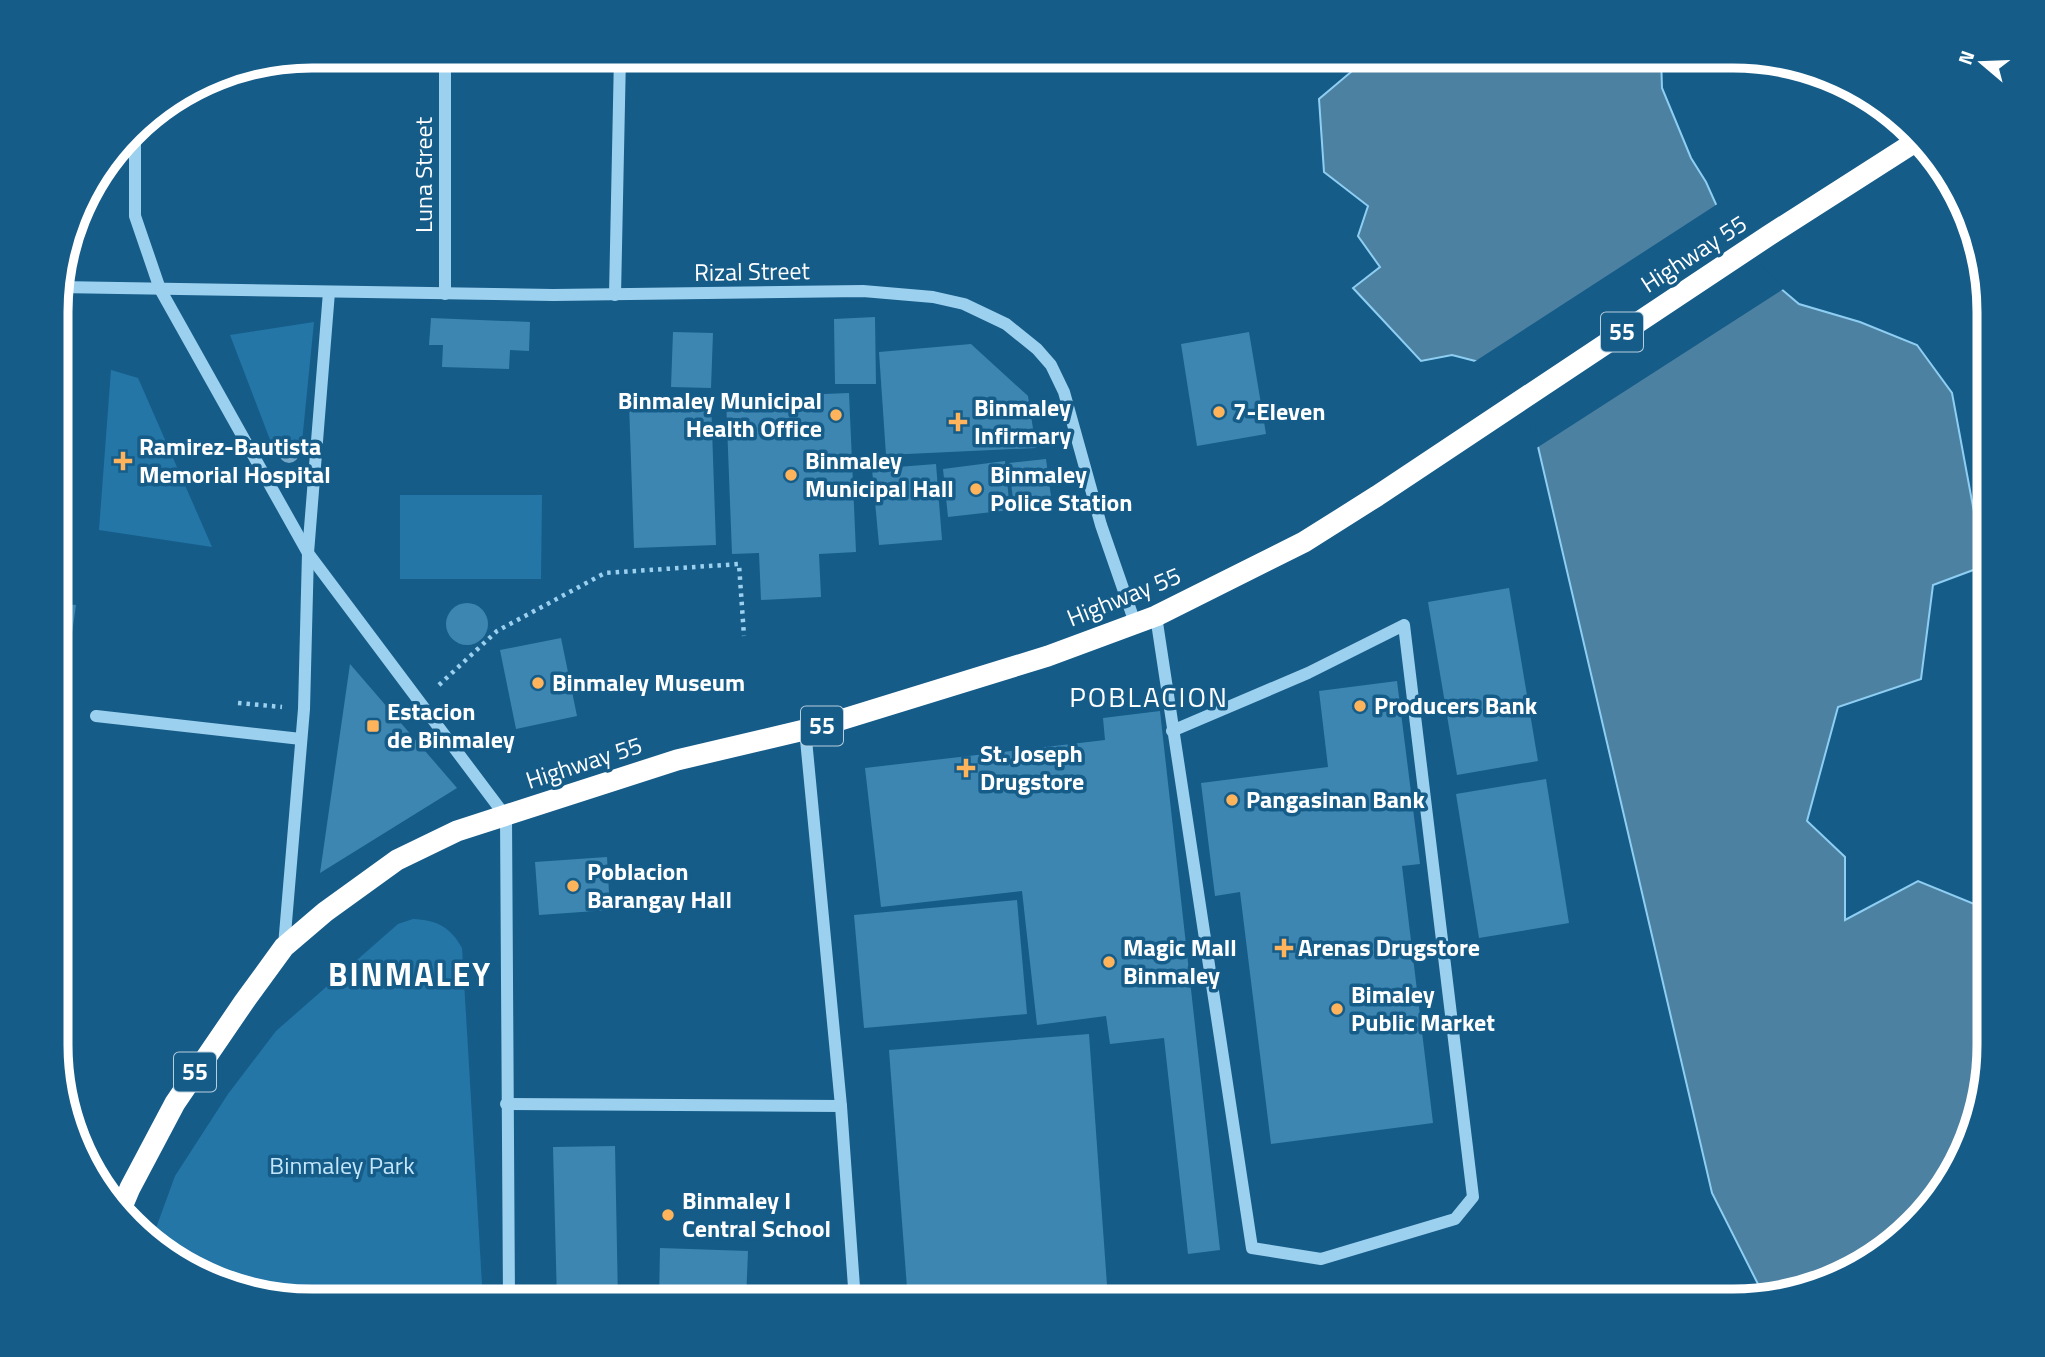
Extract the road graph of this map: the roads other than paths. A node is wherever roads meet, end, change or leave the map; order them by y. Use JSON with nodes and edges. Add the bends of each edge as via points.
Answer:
{"nodes":[{"id":1,"x":446,"y":68,"type":"edge"},
{"id":2,"x":620,"y":68,"type":"edge"},
{"id":3,"x":1910,"y":145,"type":"edge"},
{"id":4,"x":135,"y":146,"type":"edge"},
{"id":5,"x":70,"y":287,"type":"edge"},
{"id":6,"x":160,"y":289,"type":"junction"},
{"id":7,"x":329,"y":292,"type":"junction"},
{"id":8,"x":445,"y":294,"type":"junction"},
{"id":9,"x":615,"y":295,"type":"junction"},
{"id":10,"x":307,"y":553,"type":"junction"},
{"id":11,"x":1156,"y":616,"type":"junction"},
{"id":12,"x":1135,"y":623,"type":"junction"},
{"id":13,"x":96,"y":716,"type":"dead end"},
{"id":14,"x":805,"y":729,"type":"junction"},
{"id":15,"x":1172,"y":731,"type":"junction"},
{"id":16,"x":300,"y":739,"type":"junction"},
{"id":17,"x":506,"y":817,"type":"junction"},
{"id":18,"x":284,"y":947,"type":"junction"},
{"id":19,"x":506,"y":1104,"type":"junction"},
{"id":20,"x":841,"y":1106,"type":"junction"},
{"id":21,"x":125,"y":1200,"type":"edge"},
{"id":22,"x":509,"y":1289,"type":"edge"},
{"id":23,"x":854,"y":1289,"type":"edge"}],
"edges":[{"from":1,"to":8,"type":"street","name":"Luna Street"},
{"from":2,"to":9,"type":"street"},
{"from":3,"to":11,"type":"highway","name":"Highway 55","number":"55","via":[[1304,542]]},
{"from":4,"to":6,"type":"street","via":[[135,216]]},
{"from":5,"to":6,"type":"street","name":"Rizal Street"},
{"from":6,"to":7,"type":"street","name":"Rizal Street"},
{"from":6,"to":10,"type":"street"},
{"from":7,"to":8,"type":"street","name":"Rizal Street"},
{"from":7,"to":10,"type":"street"},
{"from":8,"to":9,"type":"street","name":"Rizal Street"},
{"from":9,"to":12,"type":"street","name":"Rizal Street","via":[[863,291],[964,304],[1006,324],[1051,365],[1064,392],[1101,525]]},
{"from":10,"to":16,"type":"street"},
{"from":10,"to":17,"type":"street"},
{"from":11,"to":12,"type":"highway","name":"Highway 55","number":"55"},
{"from":11,"to":15,"type":"street"},
{"from":12,"to":14,"type":"highway","name":"Highway 55","number":"55","via":[[1048,656]]},
{"from":13,"to":16,"type":"street"},
{"from":14,"to":17,"type":"highway","name":"Highway 55","number":"55","via":[[677,760]]},
{"from":14,"to":20,"type":"street"},
{"from":15,"to":15,"type":"street","via":[[1308,673],[1404,625],[1473,1197],[1455,1219],[1321,1259],[1252,1248]]},
{"from":16,"to":18,"type":"street"},
{"from":17,"to":18,"type":"highway","name":"Highway 55","number":"55","via":[[457,831],[397,860]]},
{"from":17,"to":19,"type":"street"},
{"from":18,"to":21,"type":"highway","number":"55","via":[[175,1103]]},
{"from":19,"to":20,"type":"street"},
{"from":19,"to":22,"type":"street"},
{"from":20,"to":23,"type":"street"}]}
